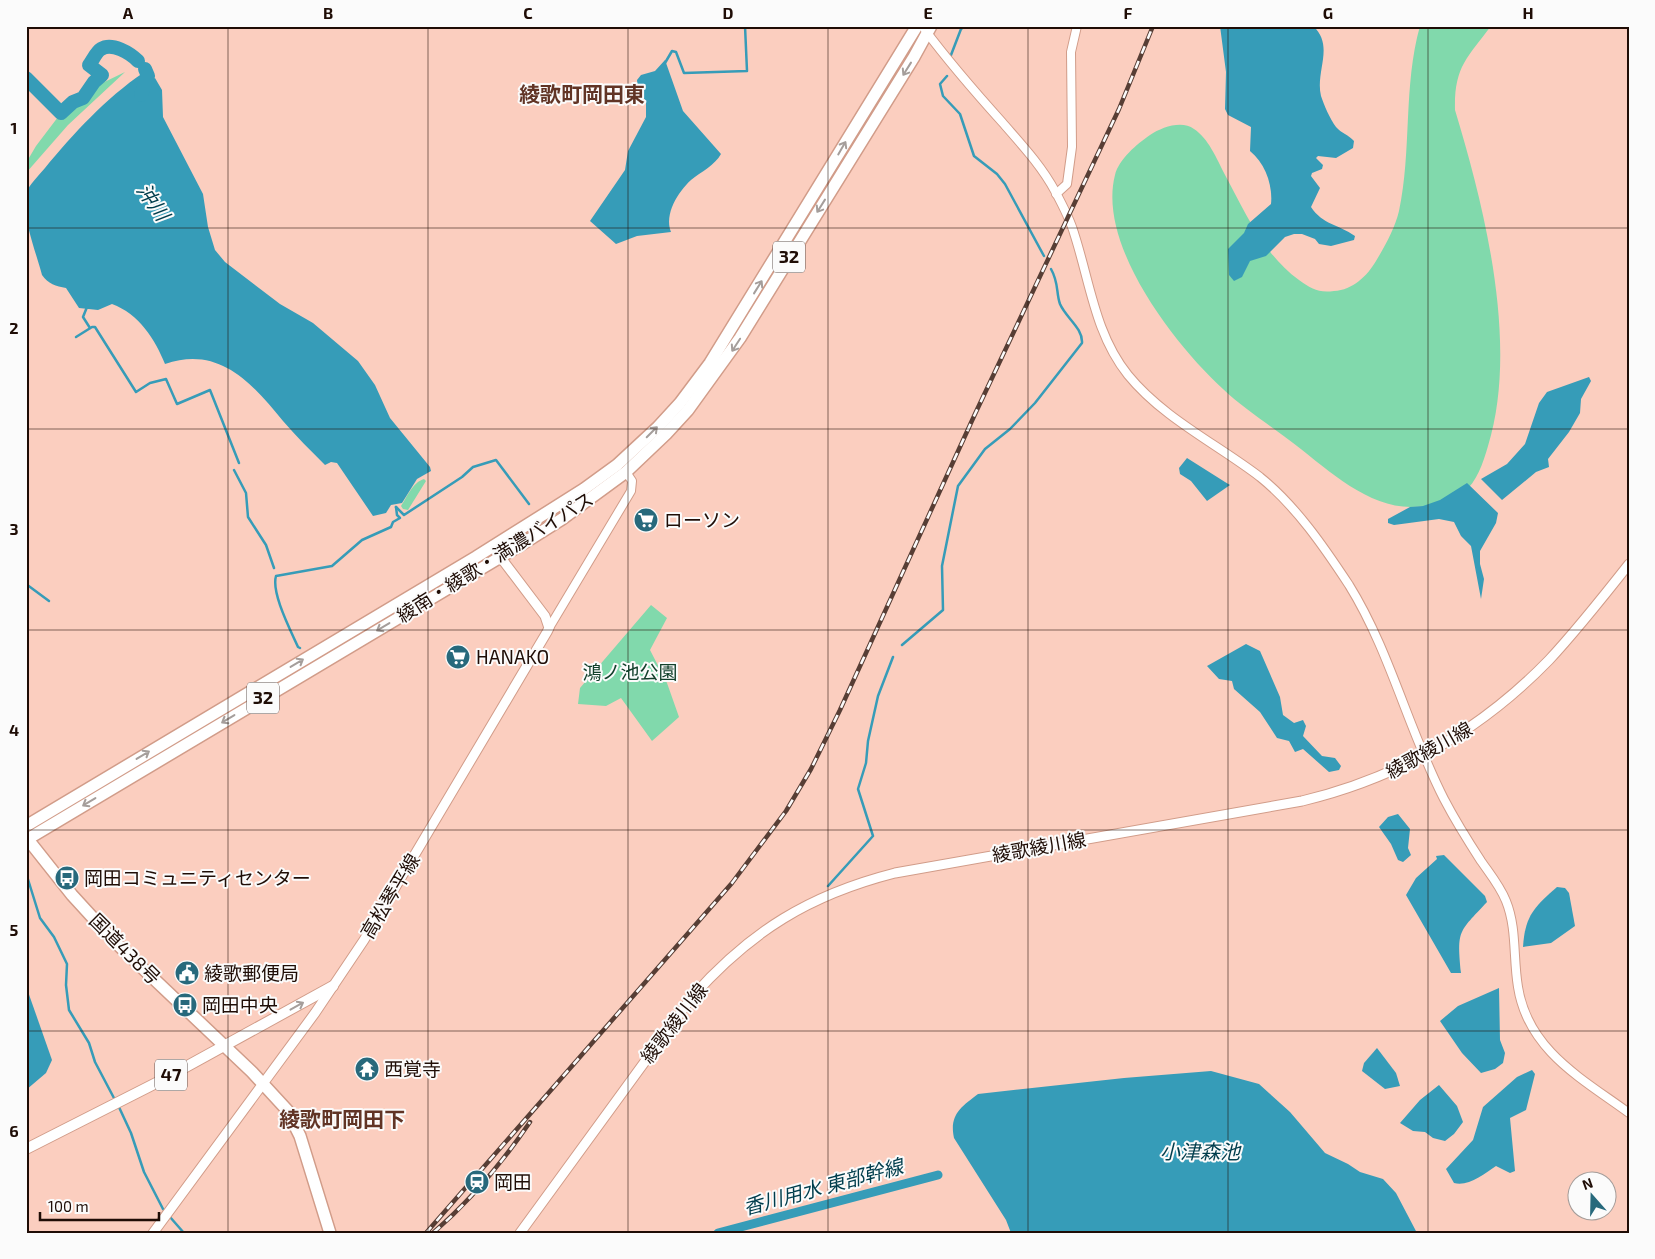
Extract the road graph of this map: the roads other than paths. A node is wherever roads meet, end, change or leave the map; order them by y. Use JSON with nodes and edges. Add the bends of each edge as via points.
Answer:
{"nodes":[{"id":1,"x":917,"y":26,"type":"edge"},
{"id":2,"x":1077,"y":26,"type":"edge"},
{"id":3,"x":927,"y":29,"type":"edge"},
{"id":4,"x":1056,"y":194,"type":"junction"},
{"id":5,"x":626,"y":472,"type":"junction"},
{"id":6,"x":492,"y":546,"type":"junction"},
{"id":7,"x":500,"y":557,"type":"junction"},
{"id":8,"x":1629,"y":564,"type":"edge"},
{"id":9,"x":549,"y":628,"type":"junction"},
{"id":10,"x":1424,"y":757,"type":"junction"},
{"id":11,"x":26,"y":826,"type":"edge"},
{"id":12,"x":27,"y":839,"type":"edge"},
{"id":13,"x":334,"y":986,"type":"junction"},
{"id":14,"x":224,"y":1046,"type":"junction"},
{"id":15,"x":264,"y":1083,"type":"junction"},
{"id":16,"x":1629,"y":1113,"type":"edge"},
{"id":17,"x":26,"y":1149,"type":"edge"},
{"id":18,"x":153,"y":1233,"type":"edge"},
{"id":19,"x":330,"y":1233,"type":"edge"},
{"id":20,"x":520,"y":1233,"type":"edge"}],
"edges":[{"from":6,"to":1,"type":"highway","name":"綾南・綾歌・満濃バイパス","number":"32","one_way":true,"via":[[617,466],[680,403],[731,332]]},
{"from":2,"to":4,"type":"street","via":[[1070,52],[1072,147],[1067,184]]},
{"from":3,"to":4,"type":"street","via":[[944,56],[1030,154]]},
{"from":3,"to":5,"type":"highway","name":"綾南・綾歌・満濃バイパス","number":"32","one_way":true,"via":[[731,352],[688,410]]},
{"from":4,"to":10,"type":"street","via":[[1074,230],[1102,334],[1119,363],[1146,395],[1263,480],[1296,511],[1361,606],[1380,645]]},
{"from":5,"to":7,"type":"highway","name":"綾南・綾歌・満濃バイパス","number":"32","via":[[562,519]]},
{"from":5,"to":9,"type":"street","via":[[632,481],[631,491]]},
{"from":6,"to":7,"type":"main road"},
{"from":11,"to":6,"type":"highway","name":"綾南・綾歌・満濃バイパス","number":"32","one_way":true},
{"from":7,"to":9,"type":"main road","via":[[545,616]]},
{"from":7,"to":12,"type":"highway","name":"綾南・綾歌・満濃バイパス","number":"32","one_way":true},
{"from":8,"to":10,"type":"main road","name":"綾歌綾川線","via":[[1549,660],[1517,692],[1470,729]]},
{"from":9,"to":13,"type":"main road","name":"高松琴平線"},
{"from":10,"to":16,"type":"street","via":[[1460,828],[1496,881],[1507,904],[1520,998],[1535,1033],[1563,1065]]},
{"from":10,"to":20,"type":"main road","name":"綾歌綾川線","via":[[1353,787],[1320,797],[928,866],[867,880],[797,909],[739,949],[692,997]]},
{"from":12,"to":14,"type":"highway","name":"国道438号","via":[[115,942]]},
{"from":14,"to":13,"type":"main road","number":"47","one_way":true},
{"from":13,"to":15,"type":"main road","name":"高松琴平線"},
{"from":14,"to":15,"type":"highway","name":"国道438号"},
{"from":14,"to":17,"type":"main road","number":"47"},
{"from":15,"to":18,"type":"main road","name":"高松琴平線"},
{"from":15,"to":19,"type":"highway","name":"国道438号","via":[[295,1124]]}]}
